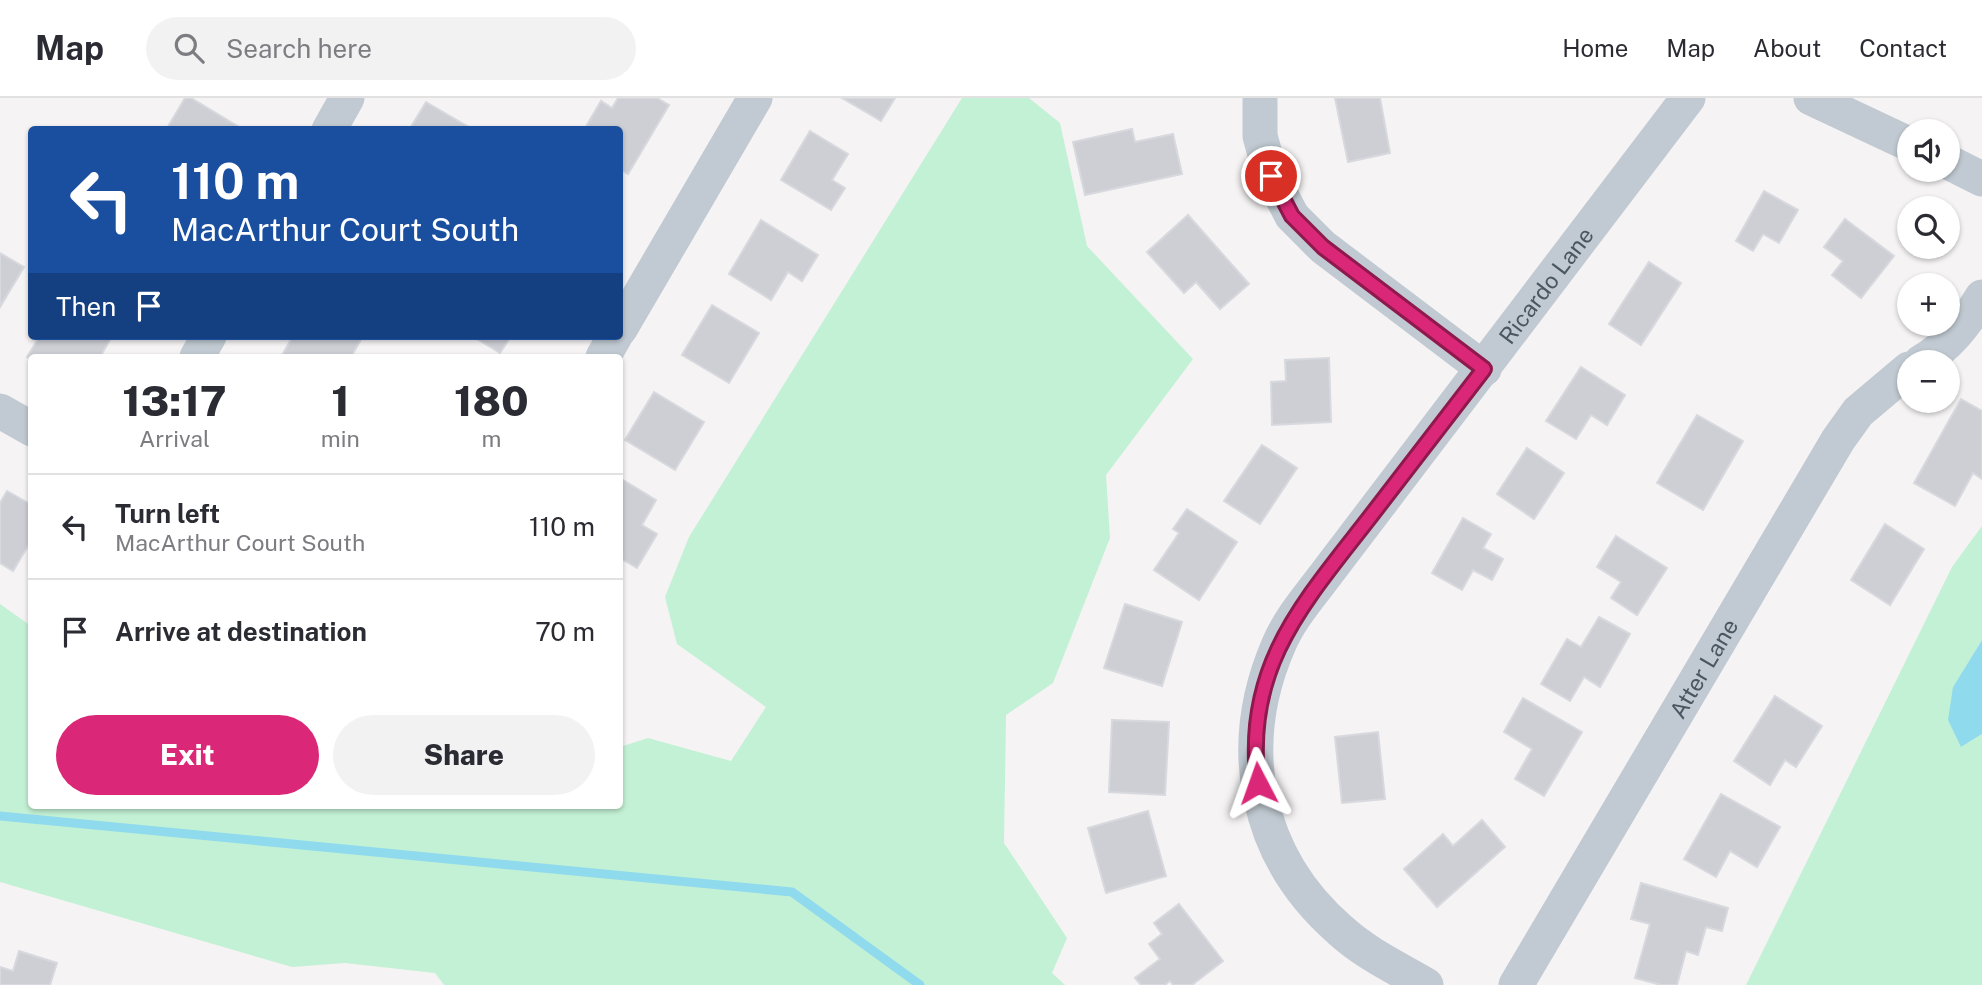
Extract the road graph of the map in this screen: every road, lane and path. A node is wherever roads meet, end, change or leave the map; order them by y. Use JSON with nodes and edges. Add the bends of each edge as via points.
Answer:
{"nodes":[{"id":1,"x":347,"y":98,"type":"edge"},
{"id":2,"x":755,"y":98,"type":"edge"},
{"id":3,"x":1260,"y":98,"type":"edge"},
{"id":4,"x":1688,"y":98,"type":"edge"},
{"id":5,"x":1811,"y":98,"type":"edge"},
{"id":6,"x":331,"y":126,"type":"edge"},
{"id":7,"x":1897,"y":138,"type":"edge"},
{"id":8,"x":1960,"y":168,"type":"edge"},
{"id":9,"x":1982,"y":179,"type":"edge"},
{"id":10,"x":1982,"y":297,"type":"edge"},
{"id":11,"x":623,"y":324,"type":"edge"},
{"id":12,"x":1939,"y":350,"type":"edge"},
{"id":13,"x":1484,"y":369,"type":"junction"},
{"id":14,"x":1897,"y":379,"type":"edge"},
{"id":15,"x":0,"y":411,"type":"edge"},
{"id":16,"x":28,"y":427,"type":"edge"},
{"id":17,"x":1426,"y":985,"type":"edge"},
{"id":18,"x":1516,"y":985,"type":"edge"}],
"edges":[{"from":1,"to":6,"type":"street"},
{"from":2,"to":11,"type":"street"},
{"from":3,"to":13,"type":"street","via":[[1260,136],[1271,176],[1292,216],[1323,247]]},
{"from":4,"to":13,"type":"street","name":"Ricardo Lane"},
{"from":5,"to":7,"type":"street"},
{"from":8,"to":9,"type":"street"},
{"from":10,"to":12,"type":"street","via":[[1961,329]]},
{"from":13,"to":17,"type":"street","name":"Ricardo Lane","via":[[1292,620],[1279,643],[1258,710],[1258,783],[1266,820],[1285,866],[1341,932]]},
{"from":14,"to":18,"type":"street","name":"Atter Lane","via":[[1858,412],[1838,440]]},
{"from":15,"to":16,"type":"street"}]}
